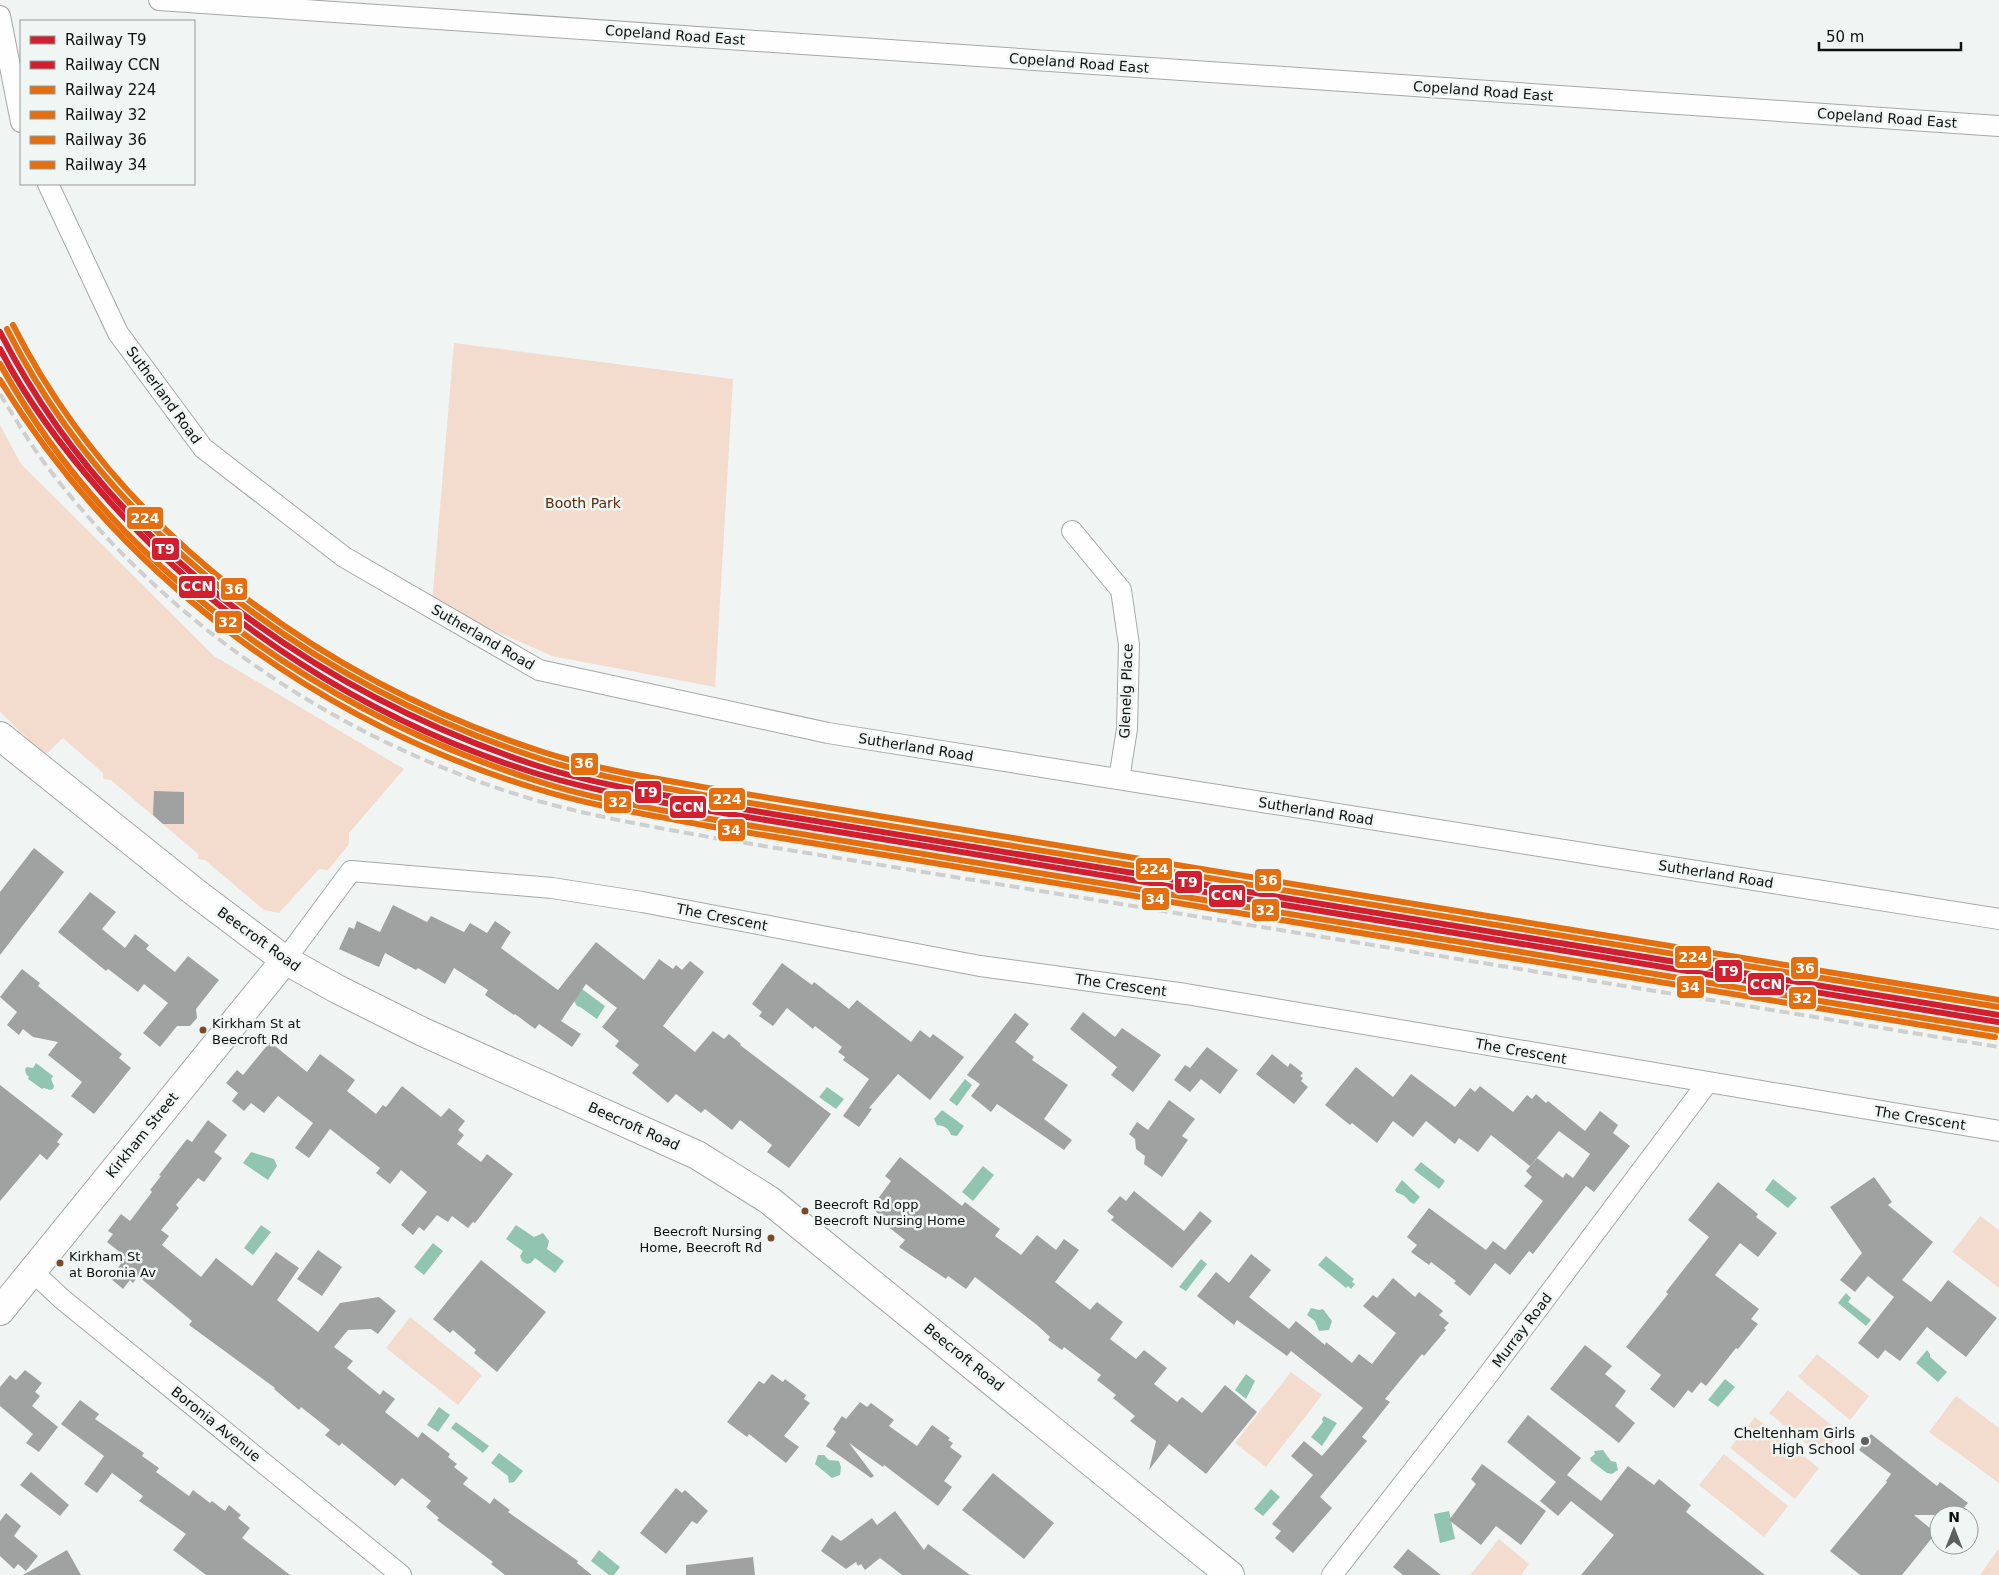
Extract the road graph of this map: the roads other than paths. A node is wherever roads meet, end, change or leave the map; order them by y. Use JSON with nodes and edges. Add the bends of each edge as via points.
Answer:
{"nodes":[{"id":1,"x":159,"y":0,"type":"edge"},
{"id":2,"x":0,"y":16,"type":"edge"},
{"id":3,"x":20,"y":117,"type":"edge"},
{"id":4,"x":1999,"y":126,"type":"edge"},
{"id":5,"x":48,"y":185,"type":"edge"},
{"id":6,"x":1072,"y":531,"type":"dead end"},
{"id":7,"x":0,"y":736,"type":"edge"},
{"id":8,"x":1119,"y":779,"type":"junction"},
{"id":9,"x":1999,"y":920,"type":"edge"},
{"id":10,"x":285,"y":960,"type":"junction"},
{"id":11,"x":1708,"y":1082,"type":"junction"},
{"id":12,"x":1999,"y":1131,"type":"edge"},
{"id":13,"x":32,"y":1271,"type":"junction"},
{"id":14,"x":0,"y":1311,"type":"edge"},
{"id":15,"x":401,"y":1575,"type":"edge"},
{"id":16,"x":1230,"y":1575,"type":"edge"},
{"id":17,"x":1332,"y":1575,"type":"edge"}],
"edges":[{"from":1,"to":4,"type":"street","name":"Copeland Road East"},
{"from":2,"to":3,"type":"street"},
{"from":5,"to":8,"type":"street","name":"Sutherland Road","via":[[118,333],[203,448],[344,557],[539,670],[828,733]]},
{"from":6,"to":8,"type":"street","name":"Glenelg Place","via":[[1122,590],[1129,645],[1127,729]]},
{"from":7,"to":10,"type":"main road","name":"Beecroft Road"},
{"from":8,"to":9,"type":"street","name":"Sutherland Road"},
{"from":10,"to":11,"type":"street","name":"The Crescent","via":[[351,871],[543,887],[642,902],[980,966],[1186,994]]},
{"from":10,"to":13,"type":"main road","name":"Kirkham Street"},
{"from":10,"to":16,"type":"main road","name":"Beecroft Road","via":[[423,1032],[697,1155],[769,1200]]},
{"from":11,"to":12,"type":"street","name":"The Crescent"},
{"from":11,"to":17,"type":"street","name":"Murray Road"},
{"from":13,"to":14,"type":"main road","name":"Kirkham Street"},
{"from":13,"to":15,"type":"street","name":"Boronia Avenue"}]}
